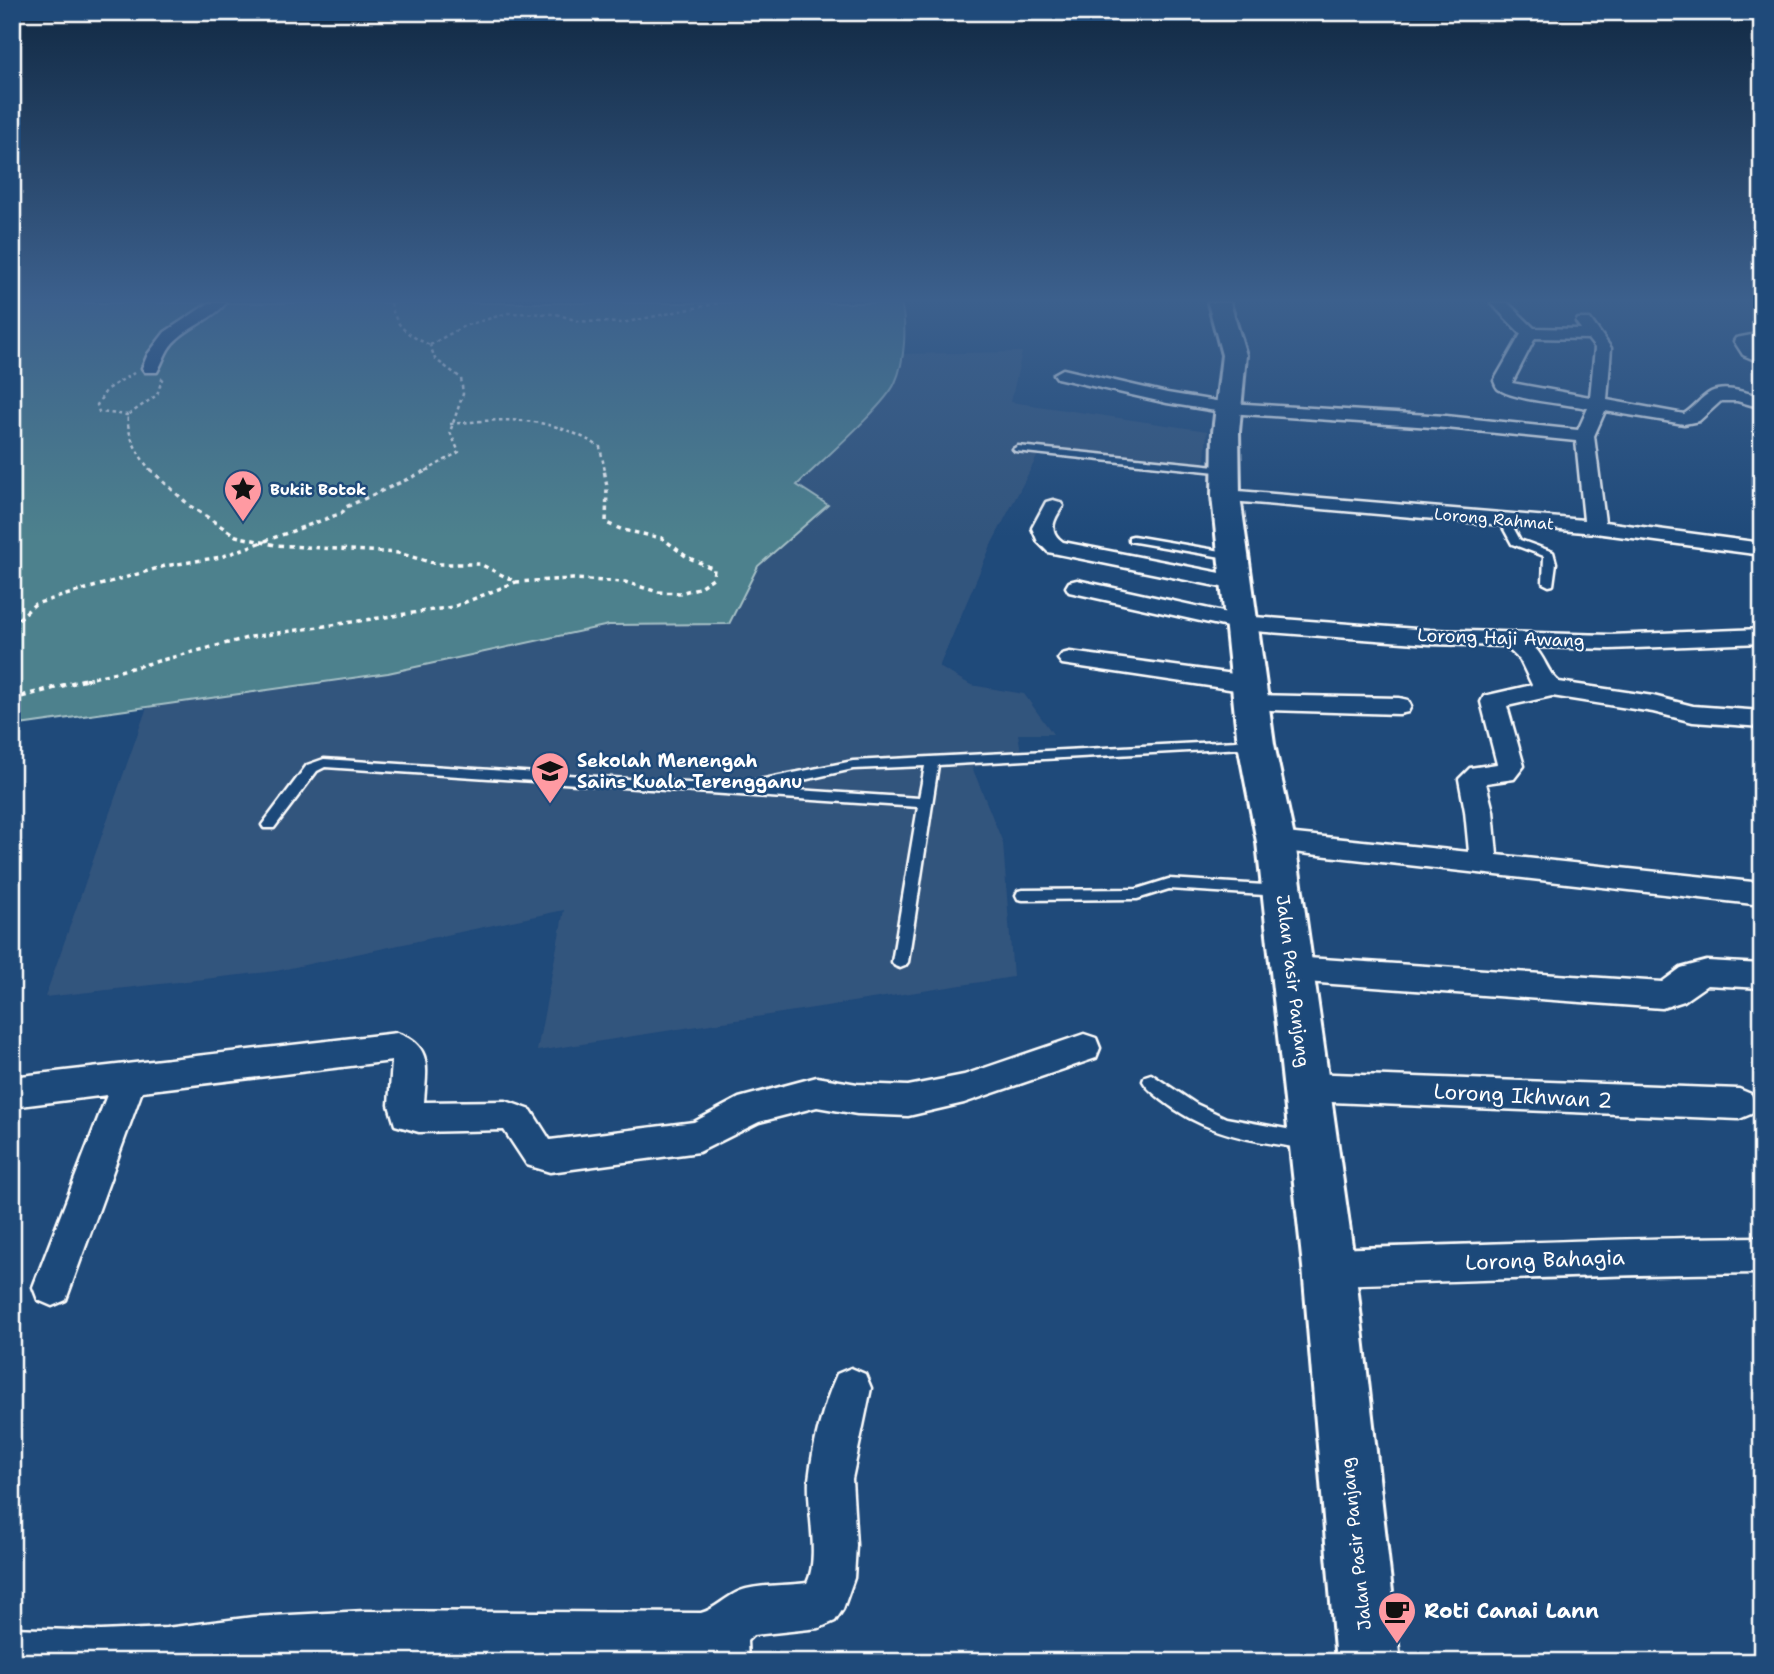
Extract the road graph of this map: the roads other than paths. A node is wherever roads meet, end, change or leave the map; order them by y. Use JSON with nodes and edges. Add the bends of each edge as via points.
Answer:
{"nodes":[{"id":1,"x":1094,"y":381,"type":"edge"},
{"id":2,"x":1231,"y":381,"type":"edge"},
{"id":3,"x":1503,"y":381,"type":"edge"},
{"id":4,"x":1600,"y":381,"type":"edge"},
{"id":5,"x":1762,"y":403,"type":"edge"},
{"id":6,"x":1598,"y":405,"type":"junction"},
{"id":7,"x":1227,"y":408,"type":"junction"},
{"id":8,"x":1585,"y":436,"type":"junction"},
{"id":9,"x":1018,"y":449,"type":"dead end"},
{"id":10,"x":1226,"y":483,"type":"junction"},
{"id":11,"x":1053,"y":506,"type":"dead end"},
{"id":12,"x":1504,"y":520,"type":"junction"},
{"id":13,"x":1595,"y":527,"type":"junction"},
{"id":14,"x":1133,"y":539,"type":"dead end"},
{"id":15,"x":1762,"y":549,"type":"edge"},
{"id":16,"x":1549,"y":583,"type":"dead end"},
{"id":17,"x":1077,"y":587,"type":"dead end"},
{"id":18,"x":1237,"y":588,"type":"junction"},
{"id":19,"x":1762,"y":636,"type":"edge"},
{"id":20,"x":1511,"y":639,"type":"junction"},
{"id":21,"x":1070,"y":659,"type":"dead end"},
{"id":22,"x":1552,"y":688,"type":"junction"},
{"id":23,"x":1250,"y":693,"type":"junction"},
{"id":24,"x":1399,"y":706,"type":"dead end"},
{"id":25,"x":1762,"y":719,"type":"edge"},
{"id":26,"x":1256,"y":744,"type":"junction"},
{"id":27,"x":932,"y":761,"type":"junction"},
{"id":28,"x":735,"y":790,"type":"junction"},
{"id":29,"x":926,"y":803,"type":"junction"},
{"id":30,"x":269,"y":825,"type":"dead end"},
{"id":31,"x":1276,"y":842,"type":"junction"},
{"id":32,"x":1484,"y":864,"type":"junction"},
{"id":33,"x":1282,"y":891,"type":"junction"},
{"id":34,"x":1762,"y":894,"type":"edge"},
{"id":35,"x":1023,"y":895,"type":"dead end"},
{"id":36,"x":900,"y":962,"type":"dead end"},
{"id":37,"x":1292,"y":970,"type":"junction"},
{"id":38,"x":1762,"y":976,"type":"edge"},
{"id":39,"x":1084,"y":1048,"type":"dead end"},
{"id":40,"x":130,"y":1079,"type":"junction"},
{"id":41,"x":1151,"y":1081,"type":"dead end"},
{"id":42,"x":1307,"y":1087,"type":"junction"},
{"id":43,"x":12,"y":1092,"type":"edge"},
{"id":44,"x":1739,"y":1104,"type":"dead end"},
{"id":45,"x":1313,"y":1141,"type":"junction"},
{"id":46,"x":1762,"y":1255,"type":"edge"},
{"id":47,"x":1329,"y":1267,"type":"junction"},
{"id":48,"x":52,"y":1287,"type":"dead end"},
{"id":49,"x":851,"y":1388,"type":"dead end"},
{"id":50,"x":723,"y":1647,"type":"edge"},
{"id":51,"x":360,"y":1648,"type":"edge"},
{"id":52,"x":12,"y":1651,"type":"edge"},
{"id":53,"x":1368,"y":1662,"type":"edge"}],
"edges":[{"from":1,"to":7,"type":"street"},
{"from":2,"to":7,"type":"main road","name":"Jalan Pasir Panjang"},
{"from":3,"to":6,"type":"street","via":[[1517,390]]},
{"from":4,"to":6,"type":"street"},
{"from":5,"to":6,"type":"street","via":[[1738,396],[1716,397],[1684,419]]},
{"from":6,"to":8,"type":"street"},
{"from":7,"to":8,"type":"street"},
{"from":7,"to":10,"type":"main road","name":"Jalan Pasir Panjang"},
{"from":8,"to":13,"type":"street"},
{"from":9,"to":10,"type":"lane"},
{"from":10,"to":12,"type":"street","name":"Lorong Rahmat"},
{"from":10,"to":18,"type":"main road","name":"Jalan Pasir Panjang"},
{"from":11,"to":18,"type":"street","via":[[1041,524],[1041,534],[1056,547]]},
{"from":12,"to":13,"type":"street","name":"Lorong Rahmat"},
{"from":12,"to":16,"type":"lane","via":[[1516,542],[1549,554]]},
{"from":13,"to":15,"type":"street","name":"Lorong Rahmat"},
{"from":14,"to":18,"type":"lane"},
{"from":17,"to":18,"type":"street"},
{"from":18,"to":20,"type":"street","name":"Lorong Haji Awang","via":[[1430,637]]},
{"from":18,"to":23,"type":"main road","name":"Jalan Pasir Panjang"},
{"from":19,"to":20,"type":"street","name":"Lorong Haji Awang","via":[[1609,642]]},
{"from":20,"to":22,"type":"street","via":[[1525,650],[1541,680]]},
{"from":21,"to":23,"type":"street"},
{"from":22,"to":25,"type":"street","via":[[1693,714]]},
{"from":22,"to":32,"type":"street","via":[[1493,702],[1511,766],[1505,773],[1479,774],[1472,779]]},
{"from":23,"to":24,"type":"street"},
{"from":23,"to":26,"type":"main road","name":"Jalan Pasir Panjang"},
{"from":26,"to":27,"type":"lane"},
{"from":26,"to":31,"type":"main road","name":"Jalan Pasir Panjang"},
{"from":27,"to":28,"type":"lane","via":[[853,765]]},
{"from":27,"to":29,"type":"lane"},
{"from":28,"to":29,"type":"lane"},
{"from":28,"to":30,"type":"lane","via":[[324,762],[312,768]]},
{"from":29,"to":36,"type":"lane"},
{"from":31,"to":32,"type":"street"},
{"from":31,"to":33,"type":"main road","name":"Jalan Pasir Panjang"},
{"from":32,"to":34,"type":"street"},
{"from":33,"to":35,"type":"lane","via":[[1169,884],[1137,894]]},
{"from":33,"to":37,"type":"main road","name":"Jalan Pasir Panjang"},
{"from":37,"to":38,"type":"street","via":[[1651,995],[1672,992],[1692,977],[1707,973]]},
{"from":37,"to":42,"type":"main road","name":"Jalan Pasir Panjang"},
{"from":39,"to":40,"type":"street","via":[[964,1089],[908,1101],[817,1092],[751,1109],[699,1137],[550,1156],[540,1154],[514,1118],[407,1114],[411,1059],[397,1047]]},
{"from":40,"to":43,"type":"street"},
{"from":40,"to":48,"type":"street"},
{"from":41,"to":45,"type":"lane","via":[[1185,1108],[1225,1128]]},
{"from":42,"to":44,"type":"street","name":"Lorong Ikhwan 2"},
{"from":42,"to":45,"type":"main road","name":"Jalan Pasir Panjang"},
{"from":45,"to":47,"type":"main road","name":"Jalan Pasir Panjang"},
{"from":46,"to":47,"type":"street","name":"Lorong Bahagia"},
{"from":47,"to":53,"type":"main road","name":"Jalan Pasir Panjang"},
{"from":49,"to":50,"type":"street","via":[[831,1482],[832,1569],[825,1598],[809,1608],[743,1613]]},
{"from":50,"to":51,"type":"street","via":[[701,1636]]},
{"from":51,"to":52,"type":"street","via":[[253,1640],[101,1654]]}]}
